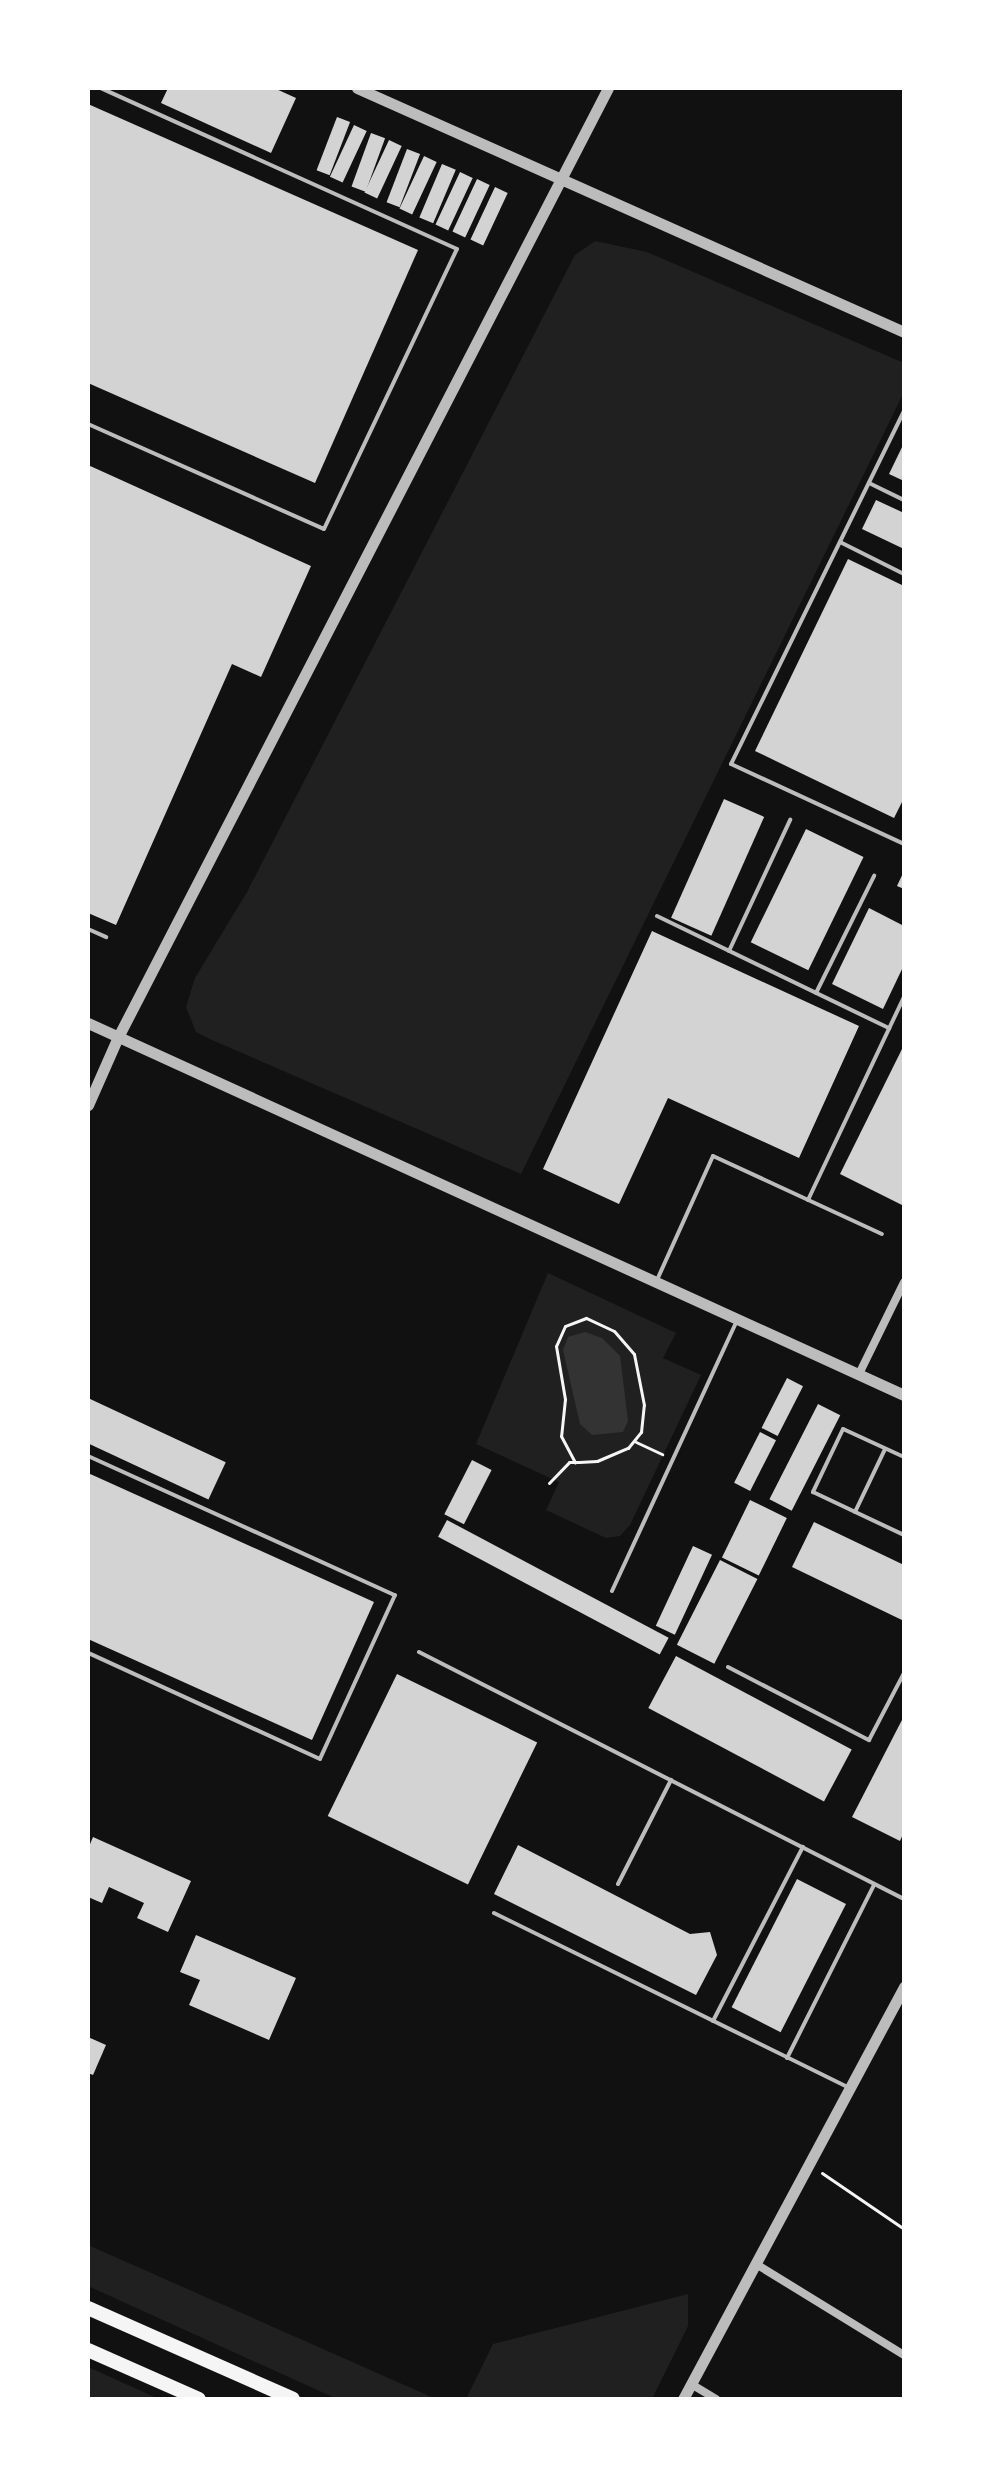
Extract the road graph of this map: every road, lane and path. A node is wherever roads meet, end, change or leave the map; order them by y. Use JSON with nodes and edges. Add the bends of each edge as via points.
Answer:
{"nodes":[{"id":1,"x":100,"y":88,"type":"edge"},
{"id":2,"x":357,"y":88,"type":"edge"},
{"id":3,"x":608,"y":88,"type":"edge"},
{"id":4,"x":560,"y":178,"type":"junction"},
{"id":5,"x":904,"y":332,"type":"edge"},
{"id":6,"x":904,"y":411,"type":"edge"},
{"id":7,"x":88,"y":424,"type":"edge"},
{"id":8,"x":869,"y":483,"type":"junction"},
{"id":9,"x":904,"y":500,"type":"edge"},
{"id":10,"x":840,"y":542,"type":"junction"},
{"id":11,"x":904,"y":574,"type":"edge"},
{"id":12,"x":790,"y":820,"type":"dead end"},
{"id":13,"x":904,"y":843,"type":"edge"},
{"id":14,"x":874,"y":876,"type":"dead end"},
{"id":15,"x":657,"y":916,"type":"dead end"},
{"id":16,"x":88,"y":929,"type":"edge"},
{"id":17,"x":106,"y":937,"type":"dead end"},
{"id":18,"x":729,"y":951,"type":"junction"},
{"id":19,"x":816,"y":993,"type":"junction"},
{"id":20,"x":904,"y":997,"type":"edge"},
{"id":21,"x":88,"y":1023,"type":"edge"},
{"id":22,"x":889,"y":1028,"type":"junction"},
{"id":23,"x":118,"y":1037,"type":"junction"},
{"id":24,"x":88,"y":1105,"type":"edge"},
{"id":25,"x":808,"y":1200,"type":"junction"},
{"id":26,"x":882,"y":1234,"type":"dead end"},
{"id":27,"x":656,"y":1282,"type":"junction"},
{"id":28,"x":904,"y":1282,"type":"edge"},
{"id":29,"x":738,"y":1319,"type":"junction"},
{"id":30,"x":859,"y":1374,"type":"junction"},
{"id":31,"x":904,"y":1395,"type":"edge"},
{"id":32,"x":636,"y":1442,"type":"junction"},
{"id":33,"x":885,"y":1449,"type":"junction"},
{"id":34,"x":88,"y":1456,"type":"edge"},
{"id":35,"x":904,"y":1457,"type":"edge"},
{"id":36,"x":673,"y":1459,"type":"junction"},
{"id":37,"x":575,"y":1462,"type":"junction"},
{"id":38,"x":549,"y":1483,"type":"dead end"},
{"id":39,"x":855,"y":1512,"type":"junction"},
{"id":40,"x":904,"y":1535,"type":"edge"},
{"id":41,"x":612,"y":1591,"type":"dead end"},
{"id":42,"x":419,"y":1652,"type":"dead end"},
{"id":43,"x":88,"y":1653,"type":"edge"},
{"id":44,"x":728,"y":1667,"type":"dead end"},
{"id":45,"x":904,"y":1673,"type":"edge"},
{"id":46,"x":671,"y":1780,"type":"junction"},
{"id":47,"x":803,"y":1847,"type":"junction"},
{"id":48,"x":618,"y":1884,"type":"dead end"},
{"id":49,"x":875,"y":1884,"type":"junction"},
{"id":50,"x":904,"y":1899,"type":"edge"},
{"id":51,"x":494,"y":1913,"type":"dead end"},
{"id":52,"x":904,"y":1986,"type":"edge"},
{"id":53,"x":713,"y":2021,"type":"junction"},
{"id":54,"x":787,"y":2058,"type":"junction"},
{"id":55,"x":849,"y":2088,"type":"junction"},
{"id":56,"x":809,"y":2164,"type":"junction"},
{"id":57,"x":904,"y":2229,"type":"edge"},
{"id":58,"x":756,"y":2264,"type":"junction"},
{"id":59,"x":88,"y":2308,"type":"edge"},
{"id":60,"x":88,"y":2350,"type":"edge"},
{"id":61,"x":904,"y":2355,"type":"edge"},
{"id":62,"x":691,"y":2384,"type":"junction"},
{"id":63,"x":199,"y":2399,"type":"edge"},
{"id":64,"x":293,"y":2399,"type":"edge"},
{"id":65,"x":683,"y":2399,"type":"edge"},
{"id":66,"x":716,"y":2399,"type":"edge"}],
"edges":[{"from":1,"to":7,"type":"lane","via":[[457,249],[324,529]]},
{"from":2,"to":4,"type":"street"},
{"from":3,"to":4,"type":"street"},
{"from":4,"to":5,"type":"street"},
{"from":4,"to":23,"type":"street"},
{"from":6,"to":8,"type":"lane"},
{"from":8,"to":9,"type":"lane"},
{"from":8,"to":10,"type":"lane"},
{"from":10,"to":11,"type":"lane"},
{"from":10,"to":13,"type":"lane","via":[[731,764]]},
{"from":12,"to":18,"type":"lane"},
{"from":14,"to":19,"type":"lane"},
{"from":15,"to":18,"type":"lane"},
{"from":16,"to":17,"type":"lane"},
{"from":18,"to":19,"type":"lane"},
{"from":19,"to":22,"type":"lane"},
{"from":20,"to":22,"type":"lane"},
{"from":21,"to":23,"type":"street"},
{"from":22,"to":25,"type":"lane"},
{"from":23,"to":24,"type":"street"},
{"from":23,"to":27,"type":"street"},
{"from":25,"to":26,"type":"lane"},
{"from":25,"to":27,"type":"lane","via":[[713,1156]]},
{"from":27,"to":29,"type":"street"},
{"from":28,"to":30,"type":"street"},
{"from":29,"to":30,"type":"street"},
{"from":29,"to":36,"type":"lane"},
{"from":30,"to":31,"type":"street"},
{"from":32,"to":36,"type":"path"},
{"from":32,"to":37,"type":"path","via":[[597,1461]]},
{"from":32,"to":37,"type":"path","via":[[644,1405],[634,1354],[614,1331],[586,1318],[575,1321],[560,1332],[556,1346],[565,1399],[561,1436]]},
{"from":33,"to":35,"type":"lane"},
{"from":33,"to":39,"type":"lane"},
{"from":33,"to":39,"type":"lane","via":[[843,1429],[825,1466],[813,1492]]},
{"from":34,"to":43,"type":"lane","via":[[395,1595],[320,1759]]},
{"from":36,"to":41,"type":"lane"},
{"from":37,"to":38,"type":"path","via":[[562,1466]]},
{"from":39,"to":40,"type":"lane"},
{"from":42,"to":46,"type":"lane"},
{"from":44,"to":45,"type":"lane","via":[[869,1740]]},
{"from":46,"to":47,"type":"lane"},
{"from":46,"to":48,"type":"lane"},
{"from":47,"to":49,"type":"lane"},
{"from":47,"to":53,"type":"lane"},
{"from":49,"to":50,"type":"lane"},
{"from":49,"to":54,"type":"lane"},
{"from":51,"to":53,"type":"lane"},
{"from":52,"to":55,"type":"street"},
{"from":53,"to":54,"type":"lane"},
{"from":54,"to":55,"type":"lane"},
{"from":55,"to":56,"type":"street"},
{"from":56,"to":57,"type":"path"},
{"from":56,"to":58,"type":"street"},
{"from":58,"to":61,"type":"street"},
{"from":58,"to":62,"type":"street"},
{"from":59,"to":64,"type":"main road"},
{"from":60,"to":63,"type":"main road"},
{"from":62,"to":65,"type":"street"},
{"from":62,"to":66,"type":"street"}]}
